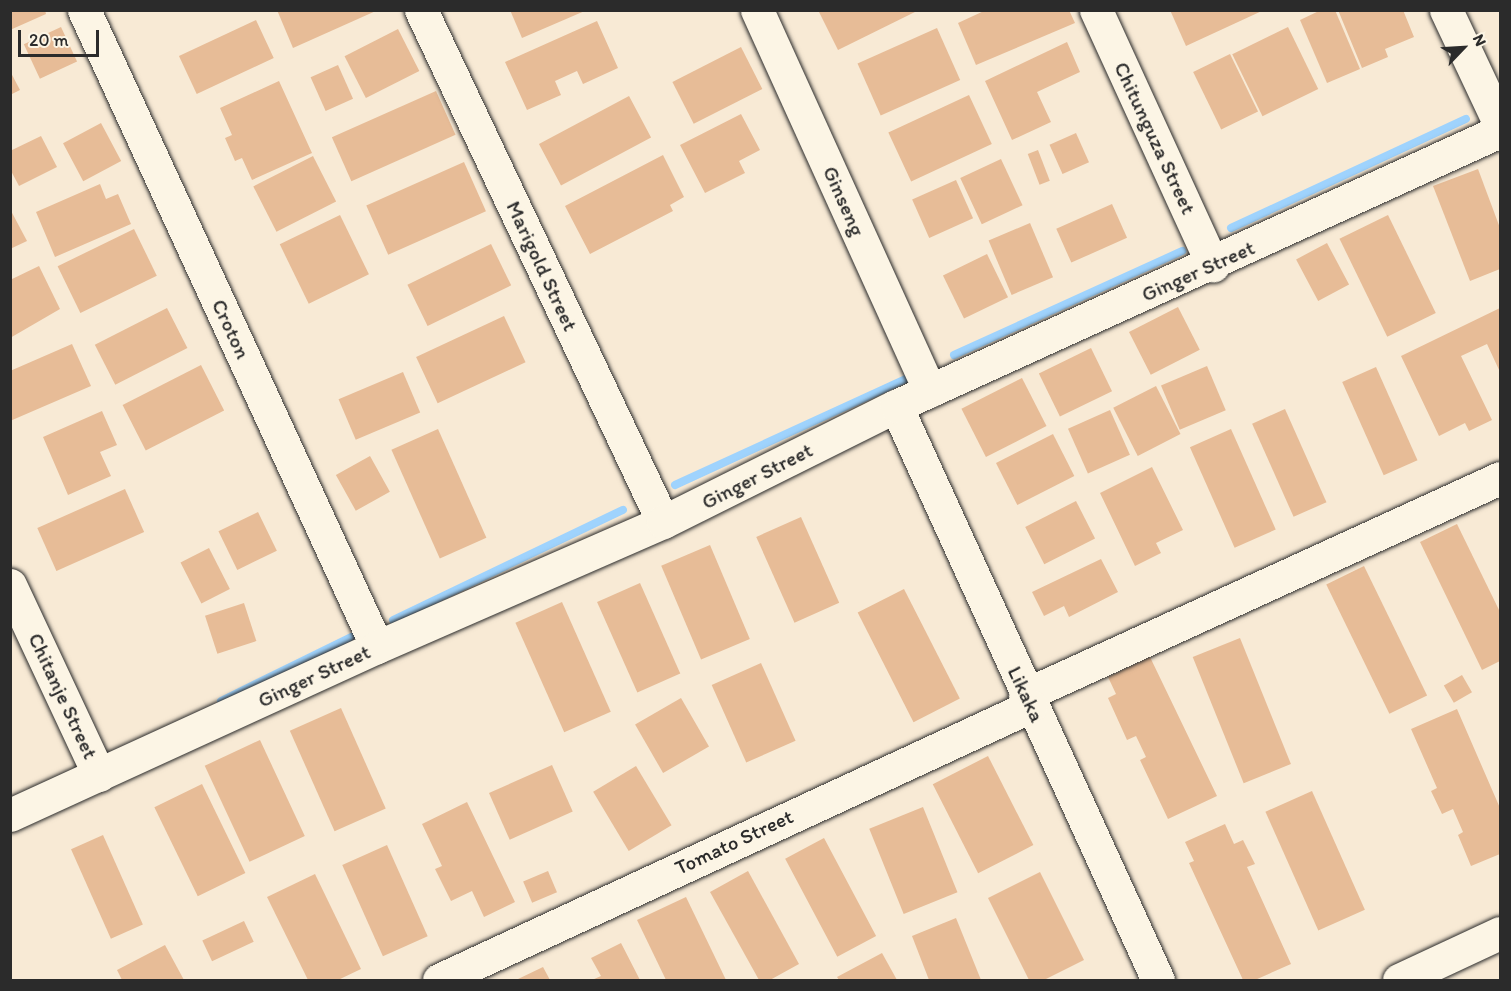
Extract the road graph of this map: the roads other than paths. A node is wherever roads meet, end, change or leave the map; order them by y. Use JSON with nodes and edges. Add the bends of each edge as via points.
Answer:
{"nodes":[{"id":1,"x":84,"y":10,"type":"edge"},
{"id":2,"x":421,"y":10,"type":"edge"},
{"id":3,"x":757,"y":10,"type":"edge"},
{"id":4,"x":1096,"y":10,"type":"edge"},
{"id":5,"x":1446,"y":10,"type":"edge"},
{"id":6,"x":1500,"y":125,"type":"edge"},
{"id":7,"x":1500,"y":131,"type":"edge"},
{"id":8,"x":1214,"y":265,"type":"junction"},
{"id":9,"x":930,"y":391,"type":"junction"},
{"id":10,"x":896,"y":406,"type":"junction"},
{"id":11,"x":1500,"y":478,"type":"edge"},
{"id":12,"x":663,"y":522,"type":"junction"},
{"id":13,"x":10,"y":585,"type":"edge"},
{"id":14,"x":377,"y":647,"type":"junction"},
{"id":15,"x":1028,"y":701,"type":"junction"},
{"id":16,"x":99,"y":775,"type":"junction"},
{"id":17,"x":10,"y":815,"type":"edge"},
{"id":18,"x":1500,"y":933,"type":"edge"},
{"id":19,"x":439,"y":981,"type":"edge"},
{"id":20,"x":1158,"y":981,"type":"edge"},
{"id":21,"x":1400,"y":981,"type":"edge"}],
"edges":[{"from":1,"to":14,"type":"street","name":"Croton"},
{"from":2,"to":12,"type":"street","name":"Marigold Street"},
{"from":3,"to":9,"type":"street","name":"Ginseng"},
{"from":4,"to":8,"type":"street","name":"Chitunguza Street"},
{"from":5,"to":6,"type":"street"},
{"from":7,"to":8,"type":"street","name":"Ginger Street"},
{"from":8,"to":9,"type":"street","name":"Ginger Street"},
{"from":9,"to":10,"type":"street","name":"Ginger Street"},
{"from":10,"to":12,"type":"street","name":"Ginger Street"},
{"from":10,"to":15,"type":"street","name":"Likaka"},
{"from":11,"to":15,"type":"street","name":"Tomato Street"},
{"from":12,"to":14,"type":"street","name":"Ginger Street"},
{"from":13,"to":16,"type":"street","name":"Chitanje Street"},
{"from":14,"to":16,"type":"street","name":"Ginger Street"},
{"from":15,"to":19,"type":"street","name":"Tomato Street"},
{"from":15,"to":20,"type":"street","name":"Likaka"},
{"from":16,"to":17,"type":"street","name":"Ginger Street"},
{"from":18,"to":21,"type":"street"}]}
